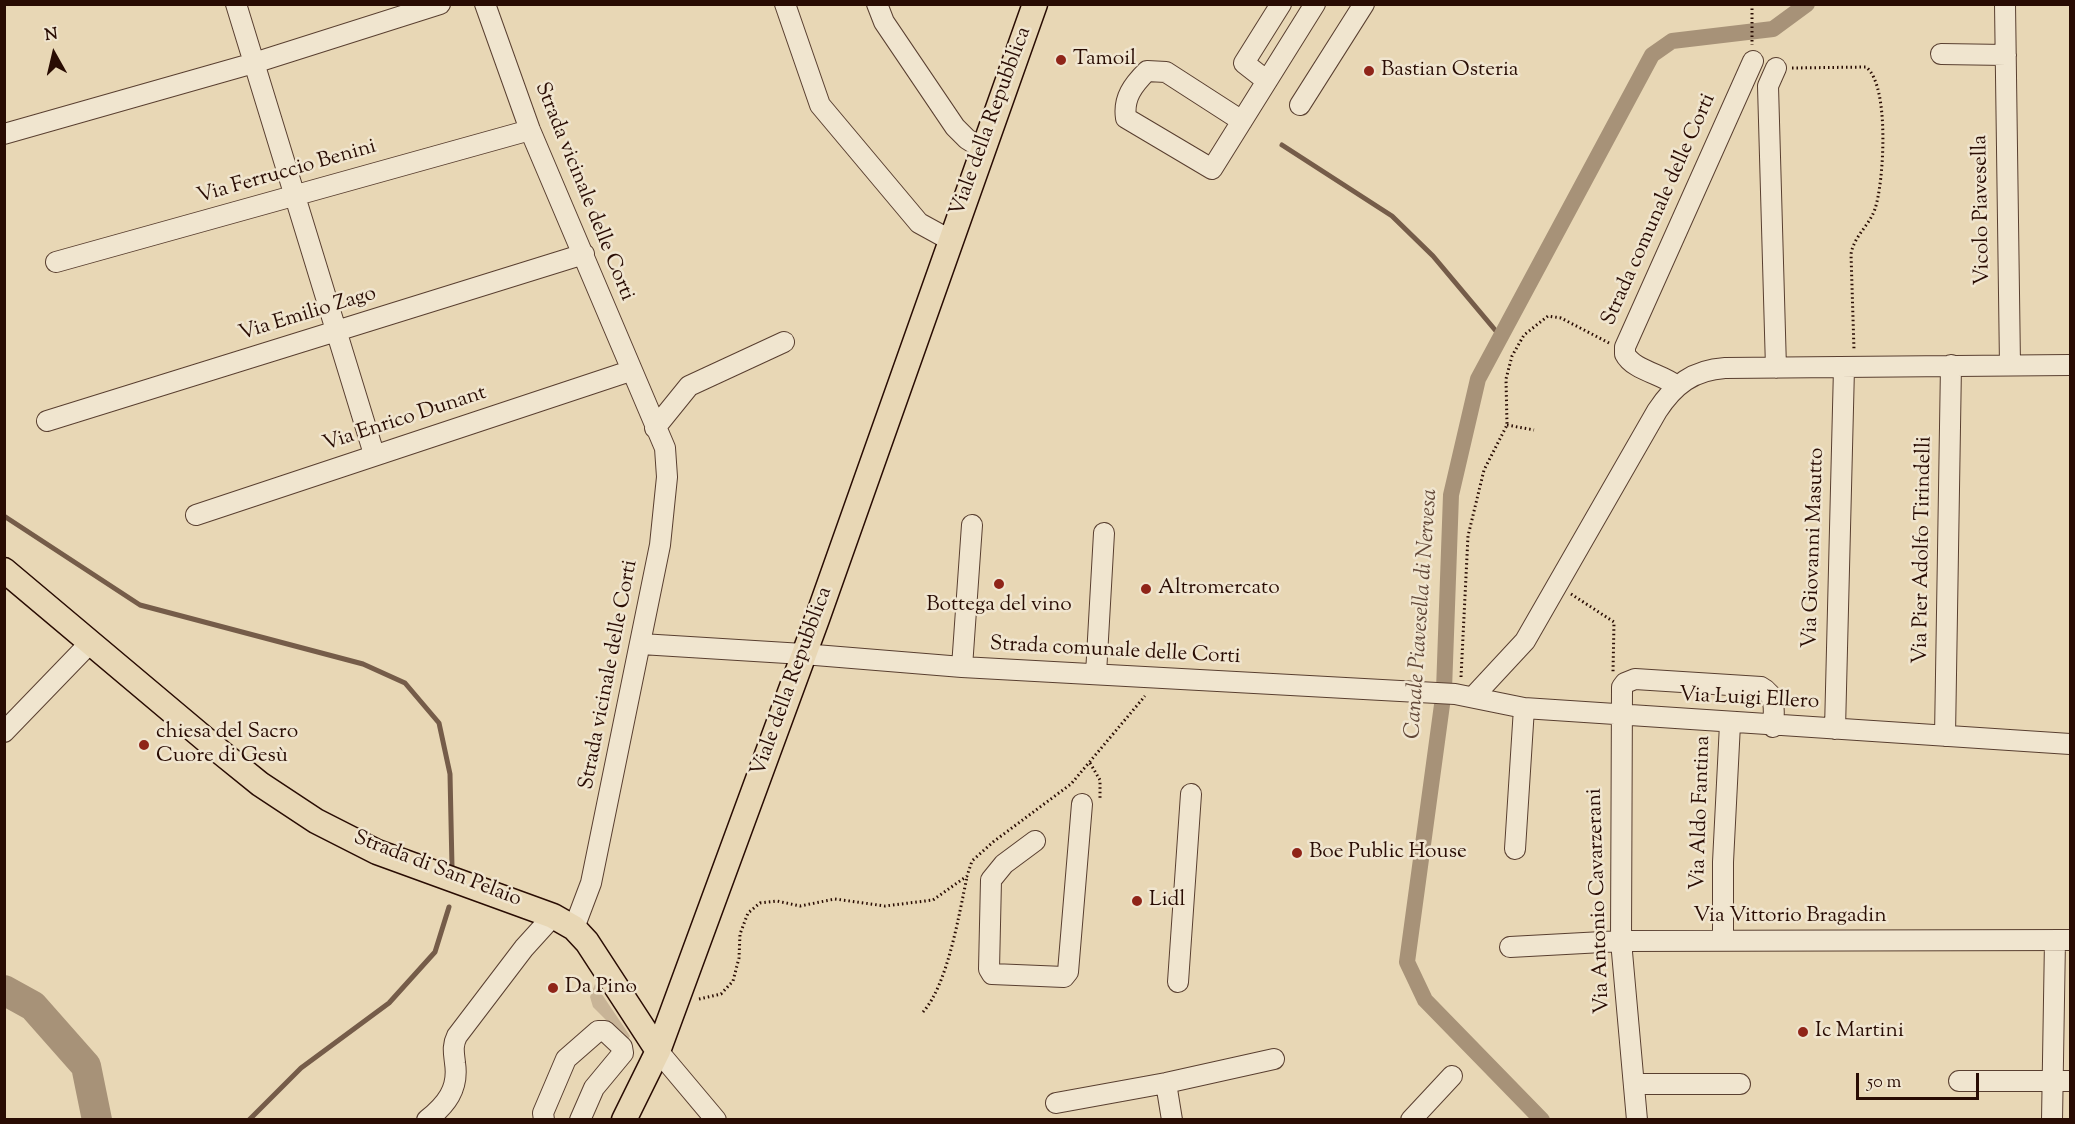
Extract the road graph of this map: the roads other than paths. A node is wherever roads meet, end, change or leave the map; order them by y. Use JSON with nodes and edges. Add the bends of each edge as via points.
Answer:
{"nodes":[{"id":1,"x":236,"y":4,"type":"edge"},
{"id":2,"x":440,"y":4,"type":"edge"},
{"id":3,"x":485,"y":4,"type":"edge"},
{"id":4,"x":785,"y":4,"type":"edge"},
{"id":5,"x":877,"y":4,"type":"edge"},
{"id":6,"x":1035,"y":4,"type":"edge"},
{"id":7,"x":1281,"y":4,"type":"edge"},
{"id":8,"x":1315,"y":4,"type":"edge"},
{"id":9,"x":1364,"y":4,"type":"edge"},
{"id":10,"x":2005,"y":4,"type":"edge"},
{"id":11,"x":1941,"y":54,"type":"dead end"},
{"id":12,"x":2006,"y":55,"type":"junction"},
{"id":13,"x":1753,"y":61,"type":"dead end"},
{"id":14,"x":254,"y":63,"type":"junction"},
{"id":15,"x":1776,"y":68,"type":"road end"},
{"id":16,"x":1267,"y":81,"type":"junction"},
{"id":17,"x":1300,"y":105,"type":"dead end"},
{"id":18,"x":1242,"y":122,"type":"junction"},
{"id":19,"x":530,"y":130,"type":"junction"},
{"id":20,"x":4,"y":134,"type":"edge"},
{"id":21,"x":983,"y":149,"type":"junction"},
{"id":22,"x":294,"y":196,"type":"junction"},
{"id":23,"x":950,"y":240,"type":"junction"},
{"id":24,"x":584,"y":254,"type":"junction"},
{"id":25,"x":56,"y":262,"type":"dead end"},
{"id":26,"x":335,"y":331,"type":"junction"},
{"id":27,"x":784,"y":342,"type":"dead end"},
{"id":28,"x":1849,"y":361,"type":"junction"},
{"id":29,"x":1951,"y":365,"type":"junction"},
{"id":30,"x":2010,"y":365,"type":"junction"},
{"id":31,"x":2070,"y":365,"type":"edge"},
{"id":32,"x":1776,"y":368,"type":"junction"},
{"id":33,"x":630,"y":371,"type":"junction"},
{"id":34,"x":1677,"y":386,"type":"junction"},
{"id":35,"x":46,"y":421,"type":"dead end"},
{"id":36,"x":656,"y":429,"type":"junction"},
{"id":37,"x":374,"y":454,"type":"junction"},
{"id":38,"x":195,"y":516,"type":"dead end"},
{"id":39,"x":972,"y":525,"type":"dead end"},
{"id":40,"x":1104,"y":533,"type":"dead end"},
{"id":41,"x":4,"y":570,"type":"edge"},
{"id":42,"x":90,"y":643,"type":"junction"},
{"id":43,"x":641,"y":644,"type":"junction"},
{"id":44,"x":803,"y":654,"type":"junction"},
{"id":45,"x":962,"y":667,"type":"junction"},
{"id":46,"x":1096,"y":674,"type":"junction"},
{"id":47,"x":1463,"y":690,"type":"junction"},
{"id":48,"x":1425,"y":692,"type":"joint"},
{"id":49,"x":1524,"y":708,"type":"junction"},
{"id":50,"x":1621,"y":716,"type":"junction"},
{"id":51,"x":1730,"y":724,"type":"junction"},
{"id":52,"x":1773,"y":727,"type":"junction"},
{"id":53,"x":1835,"y":729,"type":"junction"},
{"id":54,"x":4,"y":732,"type":"edge"},
{"id":55,"x":1945,"y":736,"type":"junction"},
{"id":56,"x":2070,"y":744,"type":"edge"},
{"id":57,"x":1191,"y":794,"type":"dead end"},
{"id":58,"x":1082,"y":804,"type":"dead end"},
{"id":59,"x":1035,"y":841,"type":"dead end"},
{"id":60,"x":1515,"y":849,"type":"dead end"},
{"id":61,"x":553,"y":916,"type":"junction"},
{"id":62,"x":574,"y":928,"type":"junction"},
{"id":63,"x":2063,"y":940,"type":"edge"},
{"id":64,"x":1621,"y":941,"type":"junction"},
{"id":65,"x":1723,"y":941,"type":"junction"},
{"id":66,"x":1510,"y":947,"type":"dead end"},
{"id":67,"x":1178,"y":982,"type":"dead end"},
{"id":68,"x":658,"y":1051,"type":"junction"},
{"id":69,"x":1274,"y":1059,"type":"dead end"},
{"id":70,"x":1452,"y":1076,"type":"dead end"},
{"id":71,"x":1959,"y":1081,"type":"dead end"},
{"id":72,"x":2061,"y":1082,"type":"edge"},
{"id":73,"x":1166,"y":1083,"type":"junction"},
{"id":74,"x":1634,"y":1084,"type":"junction"},
{"id":75,"x":1740,"y":1084,"type":"dead end"},
{"id":76,"x":1056,"y":1103,"type":"dead end"},
{"id":77,"x":427,"y":1119,"type":"edge"},
{"id":78,"x":544,"y":1119,"type":"edge"},
{"id":79,"x":579,"y":1119,"type":"edge"},
{"id":80,"x":624,"y":1119,"type":"edge"},
{"id":81,"x":716,"y":1119,"type":"edge"},
{"id":82,"x":1172,"y":1119,"type":"edge"},
{"id":83,"x":1411,"y":1119,"type":"edge"},
{"id":84,"x":1636,"y":1119,"type":"edge"},
{"id":85,"x":2052,"y":1119,"type":"edge"}],
"edges":[{"from":1,"to":14,"type":"street"},
{"from":2,"to":14,"type":"street"},
{"from":3,"to":19,"type":"street","name":"Strada vicinale delle Corti"},
{"from":4,"to":23,"type":"street","name":"Viale della Repubblica","via":[[820,105],[919,223]]},
{"from":5,"to":21,"type":"street","via":[[884,22],[955,127]]},
{"from":6,"to":21,"type":"main road","name":"Viale della Repubblica"},
{"from":7,"to":16,"type":"street","via":[[1244,63]]},
{"from":8,"to":16,"type":"street"},
{"from":9,"to":17,"type":"street"},
{"from":10,"to":12,"type":"street","name":"Vicolo Piavesella"},
{"from":11,"to":12,"type":"street"},
{"from":12,"to":30,"type":"street","name":"Vicolo Piavesella"},
{"from":13,"to":34,"type":"street","name":"Strada comunale delle Corti","via":[[1625,347],[1625,354],[1633,363],[1665,376]]},
{"from":14,"to":20,"type":"street"},
{"from":14,"to":22,"type":"street"},
{"from":15,"to":32,"type":"street","via":[[1768,86]]},
{"from":16,"to":18,"type":"street"},
{"from":18,"to":18,"type":"street","via":[[1212,169],[1126,118],[1124,107],[1132,87],[1147,71],[1166,72]]},
{"from":19,"to":22,"type":"street","name":"Via Ferruccio Benini"},
{"from":19,"to":24,"type":"street","name":"Strada vicinale delle Corti"},
{"from":21,"to":23,"type":"main road","name":"Viale della Repubblica"},
{"from":22,"to":25,"type":"street","name":"Via Ferruccio Benini"},
{"from":22,"to":26,"type":"street"},
{"from":23,"to":44,"type":"main road","name":"Viale della Repubblica"},
{"from":24,"to":26,"type":"street","name":"Via Emilio Zago"},
{"from":24,"to":33,"type":"street","name":"Strada vicinale delle Corti"},
{"from":26,"to":35,"type":"street","name":"Via Emilio Zago"},
{"from":26,"to":37,"type":"street"},
{"from":27,"to":36,"type":"street","via":[[689,386]]},
{"from":28,"to":29,"type":"street"},
{"from":28,"to":32,"type":"street"},
{"from":28,"to":53,"type":"street","name":"Via Giovanni Masutto"},
{"from":29,"to":30,"type":"street"},
{"from":29,"to":55,"type":"street","name":"Via Pier Adolfo Tirindelli"},
{"from":30,"to":31,"type":"street"},
{"from":32,"to":34,"type":"street","via":[[1714,369],[1700,372]]},
{"from":33,"to":36,"type":"street","name":"Strada vicinale delle Corti"},
{"from":33,"to":37,"type":"street","name":"Via Enrico Dunant"},
{"from":34,"to":47,"type":"street","via":[[1657,411],[1525,641]]},
{"from":36,"to":43,"type":"street","name":"Strada vicinale delle Corti","via":[[665,448],[666,511]]},
{"from":37,"to":38,"type":"street","name":"Via Enrico Dunant"},
{"from":39,"to":45,"type":"street"},
{"from":40,"to":46,"type":"street"},
{"from":41,"to":42,"type":"main road","name":"Strada di San Pelaio"},
{"from":42,"to":54,"type":"street"},
{"from":42,"to":61,"type":"main road","name":"Strada di San Pelaio","via":[[260,784],[316,821],[377,852]]},
{"from":43,"to":44,"type":"street","name":"Strada comunale delle Corti"},
{"from":43,"to":62,"type":"street","name":"Strada vicinale delle Corti","via":[[591,884]]},
{"from":44,"to":45,"type":"street","name":"Strada comunale delle Corti"},
{"from":44,"to":68,"type":"main road","name":"Viale della Repubblica"},
{"from":45,"to":46,"type":"street","name":"Strada comunale delle Corti"},
{"from":46,"to":48,"type":"street","name":"Strada comunale delle Corti"},
{"from":47,"to":48,"type":"street","name":"Via Luigi Ellero"},
{"from":47,"to":49,"type":"street","name":"Via Luigi Ellero"},
{"from":49,"to":50,"type":"street","name":"Via Luigi Ellero"},
{"from":49,"to":60,"type":"street"},
{"from":50,"to":51,"type":"street","name":"Via Luigi Ellero"},
{"from":50,"to":52,"type":"street","name":"Via Antonio Cavarzerani","via":[[1622,687],[1629,680],[1761,687],[1773,700]]},
{"from":50,"to":64,"type":"street","name":"Via Antonio Cavarzerani"},
{"from":51,"to":52,"type":"street","name":"Via Luigi Ellero"},
{"from":51,"to":65,"type":"street","name":"Via Aldo Fantina"},
{"from":52,"to":53,"type":"street","name":"Via Luigi Ellero"},
{"from":53,"to":55,"type":"street","name":"Via Luigi Ellero"},
{"from":55,"to":56,"type":"street","name":"Via Luigi Ellero"},
{"from":57,"to":67,"type":"street"},
{"from":58,"to":59,"type":"street","via":[[1068,972],[1064,977],[992,974],[991,880],[1004,864]]},
{"from":61,"to":62,"type":"main road","name":"Strada di San Pelaio"},
{"from":61,"to":77,"type":"street","via":[[457,1036],[453,1046],[455,1086],[445,1104]]},
{"from":62,"to":68,"type":"main road","name":"Strada di San Pelaio"},
{"from":63,"to":65,"type":"street","name":"Via Vittorio Bragadin"},
{"from":63,"to":72,"type":"street"},
{"from":64,"to":65,"type":"street","name":"Via Vittorio Bragadin"},
{"from":64,"to":66,"type":"street","name":"Via Vittorio Bragadin"},
{"from":64,"to":74,"type":"street","name":"Via Antonio Cavarzerani"},
{"from":68,"to":80,"type":"main road","name":"Viale della Repubblica"},
{"from":68,"to":81,"type":"street","name":"Strada di San Pelaio"},
{"from":69,"to":73,"type":"street"},
{"from":70,"to":83,"type":"street"},
{"from":71,"to":72,"type":"street"},
{"from":72,"to":85,"type":"street"},
{"from":73,"to":76,"type":"street"},
{"from":73,"to":82,"type":"street"},
{"from":74,"to":75,"type":"street"},
{"from":74,"to":84,"type":"street","name":"Via Antonio Cavarzerani"},
{"from":78,"to":79,"type":"street","via":[[561,1066],[598,1031],[605,1030],[623,1053],[594,1088]]}]}
